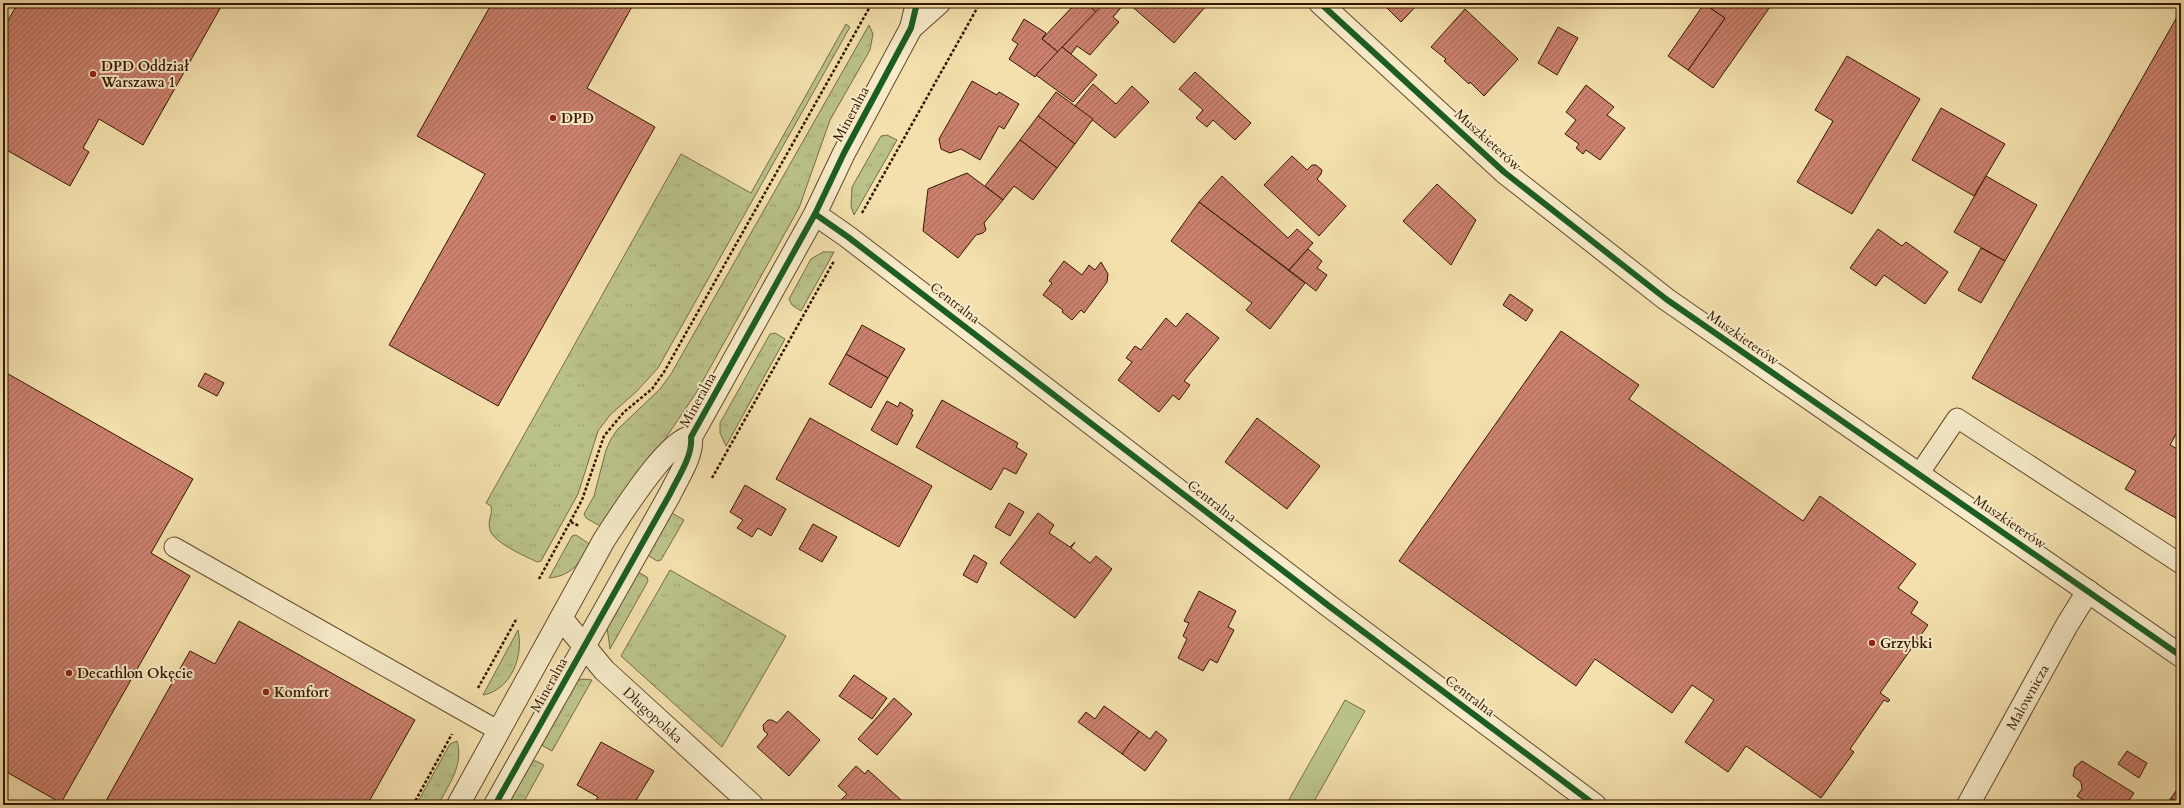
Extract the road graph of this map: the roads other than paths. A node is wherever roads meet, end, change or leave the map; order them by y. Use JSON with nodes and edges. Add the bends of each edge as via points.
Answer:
{"nodes":[{"id":1,"x":917,"y":3,"type":"edge"},
{"id":2,"x":939,"y":3,"type":"edge"},
{"id":3,"x":1320,"y":3,"type":"edge"},
{"id":4,"x":911,"y":28,"type":"junction"},
{"id":5,"x":815,"y":214,"type":"junction"},
{"id":6,"x":691,"y":437,"type":"junction"},
{"id":7,"x":1918,"y":474,"type":"junction"},
{"id":8,"x":174,"y":547,"type":"dead end"},
{"id":9,"x":2181,"y":564,"type":"edge"},
{"id":10,"x":2088,"y":591,"type":"junction"},
{"id":11,"x":561,"y":618,"type":"junction"},
{"id":12,"x":584,"y":647,"type":"junction"},
{"id":13,"x":2181,"y":656,"type":"edge"},
{"id":14,"x":499,"y":731,"type":"junction"},
{"id":15,"x":458,"y":805,"type":"edge"},
{"id":16,"x":495,"y":805,"type":"edge"},
{"id":17,"x":752,"y":805,"type":"edge"},
{"id":18,"x":1595,"y":805,"type":"edge"},
{"id":19,"x":1968,"y":805,"type":"edge"}],
"edges":[{"from":1,"to":4,"type":"street","name":"Mineralna"},
{"from":2,"to":4,"type":"street","name":"Mineralna"},
{"from":3,"to":7,"type":"street","name":"Muszkieterów","via":[[1515,180],[1666,299]]},
{"from":4,"to":5,"type":"street","name":"Mineralna","via":[[844,153]]},
{"from":5,"to":6,"type":"street","name":"Mineralna"},
{"from":5,"to":18,"type":"street","name":"Centralna","via":[[854,241],[1329,606]]},
{"from":6,"to":11,"type":"street","name":"Mineralna","via":[[680,440],[627,504]]},
{"from":6,"to":12,"type":"street","name":"Mineralna","via":[[686,461],[670,494]]},
{"from":7,"to":9,"type":"lane","via":[[1957,418]]},
{"from":7,"to":10,"type":"street","name":"Muszkieterów"},
{"from":8,"to":14,"type":"lane"},
{"from":10,"to":13,"type":"street","name":"Muszkieterów"},
{"from":10,"to":19,"type":"street","name":"Malownicza","via":[[2066,625]]},
{"from":11,"to":12,"type":"street","name":"Długopolska"},
{"from":11,"to":14,"type":"street","name":"Mineralna"},
{"from":12,"to":16,"type":"street","name":"Mineralna"},
{"from":12,"to":17,"type":"street","name":"Długopolska","via":[[604,670]]},
{"from":14,"to":15,"type":"street","name":"Mineralna"}]}
